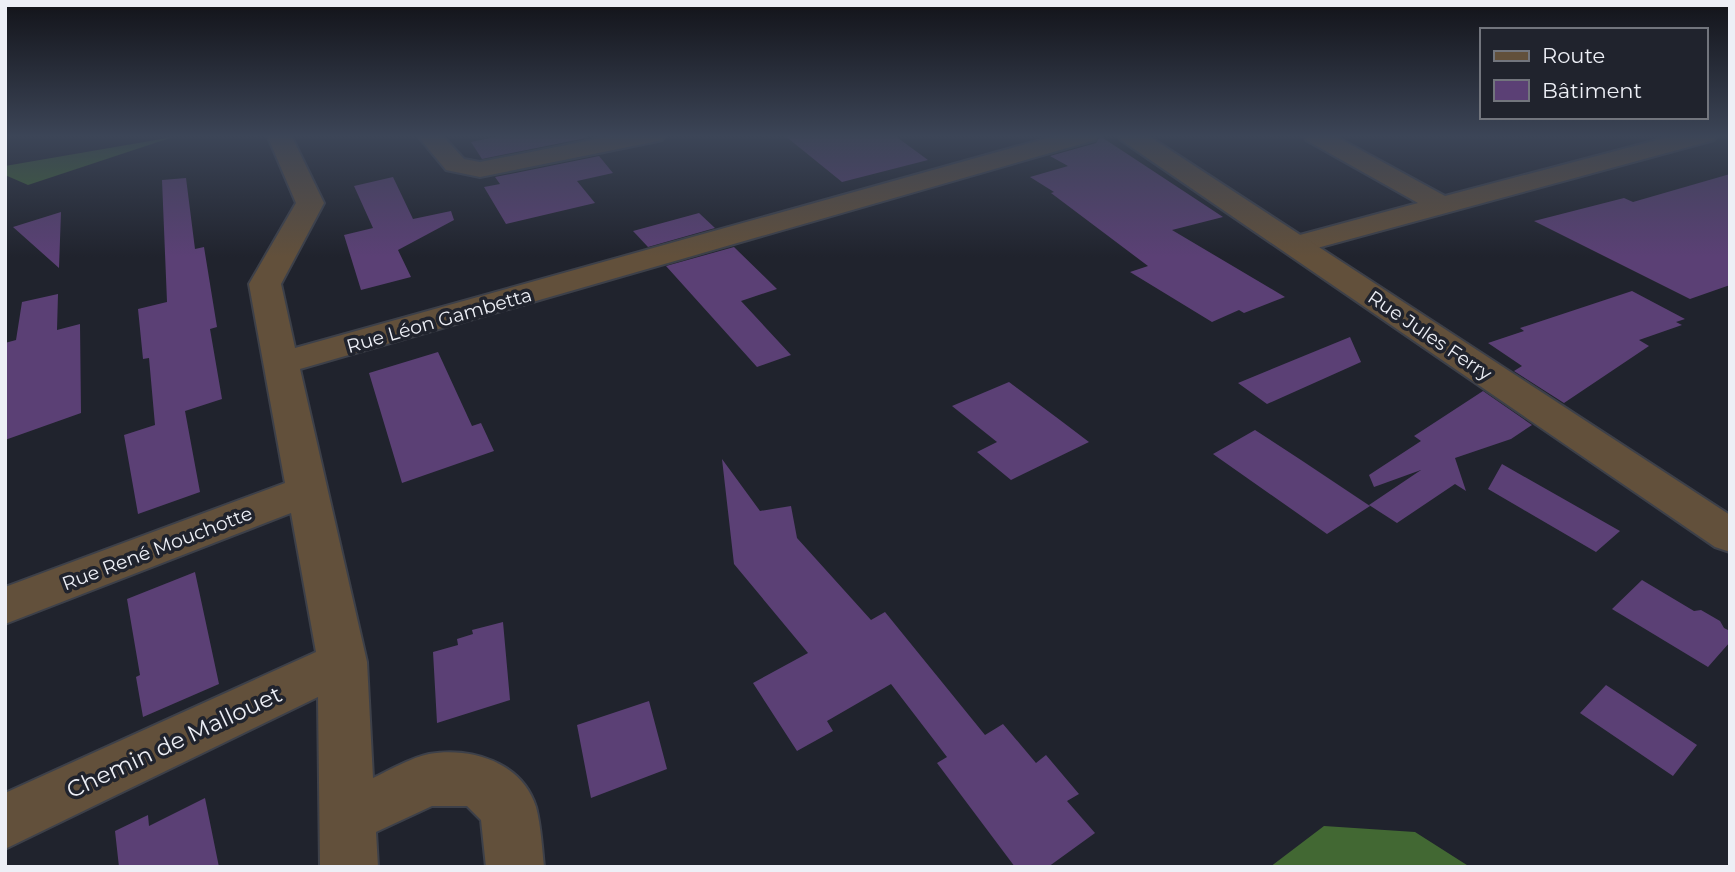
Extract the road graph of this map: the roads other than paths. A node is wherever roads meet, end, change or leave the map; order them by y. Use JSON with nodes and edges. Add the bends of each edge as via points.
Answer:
{"nodes":[{"id":1,"x":298,"y":176,"type":"edge"},
{"id":2,"x":943,"y":176,"type":"edge"},
{"id":3,"x":1191,"y":176,"type":"edge"},
{"id":4,"x":1388,"y":176,"type":"edge"},
{"id":5,"x":1552,"y":176,"type":"edge"},
{"id":6,"x":1441,"y":205,"type":"junction"},
{"id":7,"x":1295,"y":245,"type":"junction"},
{"id":8,"x":282,"y":363,"type":"junction"},
{"id":9,"x":308,"y":490,"type":"junction"},
{"id":10,"x":1730,"y":536,"type":"edge"},
{"id":11,"x":5,"y":606,"type":"edge"},
{"id":12,"x":342,"y":662,"type":"junction"},
{"id":13,"x":5,"y":822,"type":"edge"},
{"id":14,"x":347,"y":842,"type":"edge"},
{"id":15,"x":515,"y":867,"type":"edge"}],
"edges":[{"from":1,"to":8,"type":"street","via":[[310,203],[265,285]]},
{"from":2,"to":8,"type":"street","name":"Rue Léon Gambetta"},
{"from":3,"to":7,"type":"street","name":"Rue Jules Ferry"},
{"from":4,"to":6,"type":"street"},
{"from":5,"to":6,"type":"street"},
{"from":6,"to":7,"type":"street"},
{"from":7,"to":10,"type":"street","name":"Rue Jules Ferry"},
{"from":8,"to":9,"type":"street"},
{"from":9,"to":11,"type":"street","name":"Rue René Mouchotte"},
{"from":9,"to":12,"type":"street"},
{"from":12,"to":13,"type":"street","name":"Chemin de Mallouet"},
{"from":12,"to":14,"type":"street"},
{"from":14,"to":15,"type":"street","via":[[428,780],[480,780],[508,808]]}]}
